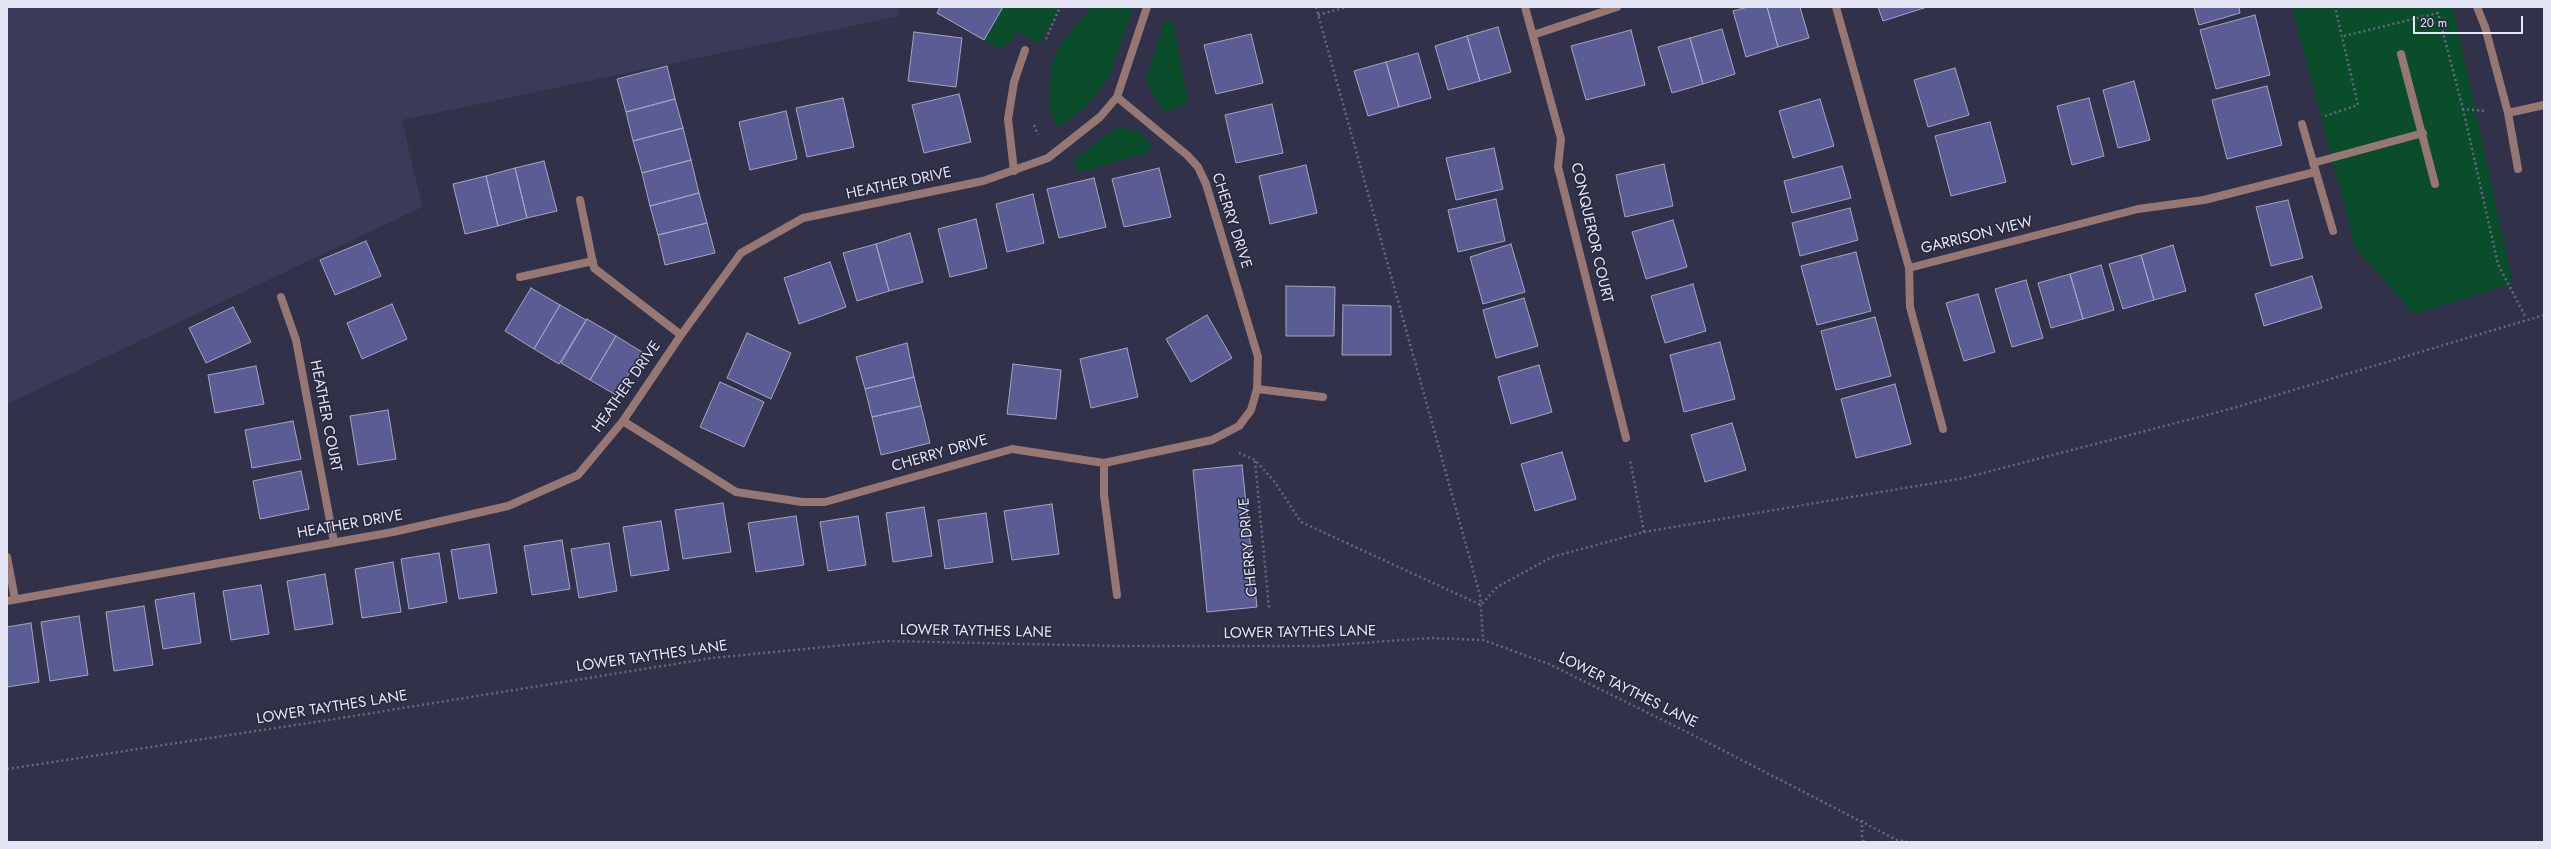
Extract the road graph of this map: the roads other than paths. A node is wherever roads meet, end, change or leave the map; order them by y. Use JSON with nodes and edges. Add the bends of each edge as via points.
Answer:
{"nodes":[{"id":1,"x":1147,"y":7,"type":"edge"},
{"id":2,"x":1525,"y":7,"type":"edge"},
{"id":3,"x":1617,"y":7,"type":"edge"},
{"id":4,"x":1836,"y":7,"type":"edge"},
{"id":5,"x":2477,"y":7,"type":"edge"},
{"id":6,"x":1533,"y":35,"type":"junction"},
{"id":7,"x":1026,"y":50,"type":"dead end"},
{"id":8,"x":2401,"y":54,"type":"dead end"},
{"id":9,"x":1117,"y":97,"type":"junction"},
{"id":10,"x":2544,"y":105,"type":"edge"},
{"id":11,"x":2508,"y":113,"type":"junction"},
{"id":12,"x":2302,"y":124,"type":"road end"},
{"id":13,"x":2423,"y":133,"type":"junction"},
{"id":14,"x":2313,"y":163,"type":"junction"},
{"id":15,"x":2518,"y":169,"type":"dead end"},
{"id":16,"x":1014,"y":171,"type":"junction"},
{"id":17,"x":2315,"y":172,"type":"junction"},
{"id":18,"x":2436,"y":184,"type":"dead end"},
{"id":19,"x":580,"y":200,"type":"dead end"},
{"id":20,"x":2333,"y":231,"type":"dead end"},
{"id":21,"x":593,"y":261,"type":"junction"},
{"id":22,"x":1909,"y":268,"type":"junction"},
{"id":23,"x":520,"y":277,"type":"dead end"},
{"id":24,"x":281,"y":297,"type":"dead end"},
{"id":25,"x":680,"y":335,"type":"junction"},
{"id":26,"x":1257,"y":389,"type":"junction"},
{"id":27,"x":1323,"y":397,"type":"dead end"},
{"id":28,"x":624,"y":421,"type":"junction"},
{"id":29,"x":1943,"y":429,"type":"dead end"},
{"id":30,"x":1626,"y":438,"type":"road end"},
{"id":31,"x":1104,"y":463,"type":"junction"},
{"id":32,"x":334,"y":542,"type":"junction"},
{"id":33,"x":7,"y":557,"type":"edge"},
{"id":34,"x":1117,"y":595,"type":"dead end"},
{"id":35,"x":11,"y":600,"type":"edge"}],
"edges":[{"from":1,"to":9,"type":"street","name":"HEATHER DRIVE"},
{"from":2,"to":6,"type":"street","name":"CONQUEROR COURT"},
{"from":3,"to":6,"type":"street"},
{"from":4,"to":22,"type":"street","name":"GARRISON VIEW"},
{"from":5,"to":11,"type":"street","via":[[2485,27]]},
{"from":6,"to":30,"type":"street","name":"CONQUEROR COURT","via":[[1561,139],[1558,167]]},
{"from":7,"to":16,"type":"street","via":[[1014,82],[1008,119]]},
{"from":8,"to":13,"type":"street"},
{"from":9,"to":16,"type":"street","name":"HEATHER DRIVE","via":[[1100,117],[1048,158]]},
{"from":9,"to":26,"type":"street","name":"CHERRY DRIVE","via":[[1198,167],[1206,184],[1258,357]]},
{"from":10,"to":11,"type":"street"},
{"from":11,"to":15,"type":"street"},
{"from":12,"to":14,"type":"street"},
{"from":13,"to":14,"type":"street"},
{"from":13,"to":18,"type":"street"},
{"from":14,"to":17,"type":"street"},
{"from":16,"to":25,"type":"street","name":"HEATHER DRIVE","via":[[983,181],[803,218],[741,253]]},
{"from":17,"to":20,"type":"street"},
{"from":17,"to":22,"type":"street","name":"GARRISON VIEW","via":[[2204,200],[2138,209]]},
{"from":19,"to":21,"type":"street"},
{"from":21,"to":23,"type":"street"},
{"from":21,"to":25,"type":"street","via":[[594,268]]},
{"from":22,"to":29,"type":"street","via":[[1910,307]]},
{"from":24,"to":32,"type":"street","name":"HEATHER COURT","via":[[296,340]]},
{"from":25,"to":28,"type":"street","name":"HEATHER DRIVE"},
{"from":26,"to":27,"type":"street"},
{"from":26,"to":31,"type":"street","name":"CHERRY DRIVE","via":[[1251,410],[1239,426],[1212,440]]},
{"from":28,"to":31,"type":"street","name":"CHERRY DRIVE","via":[[736,492],[802,502],[825,502],[1012,449]]},
{"from":28,"to":32,"type":"street","name":"HEATHER DRIVE","via":[[578,475],[508,506],[393,532]]},
{"from":31,"to":34,"type":"street","via":[[1104,495]]},
{"from":32,"to":35,"type":"street","name":"HEATHER DRIVE"},
{"from":33,"to":35,"type":"street"}]}
